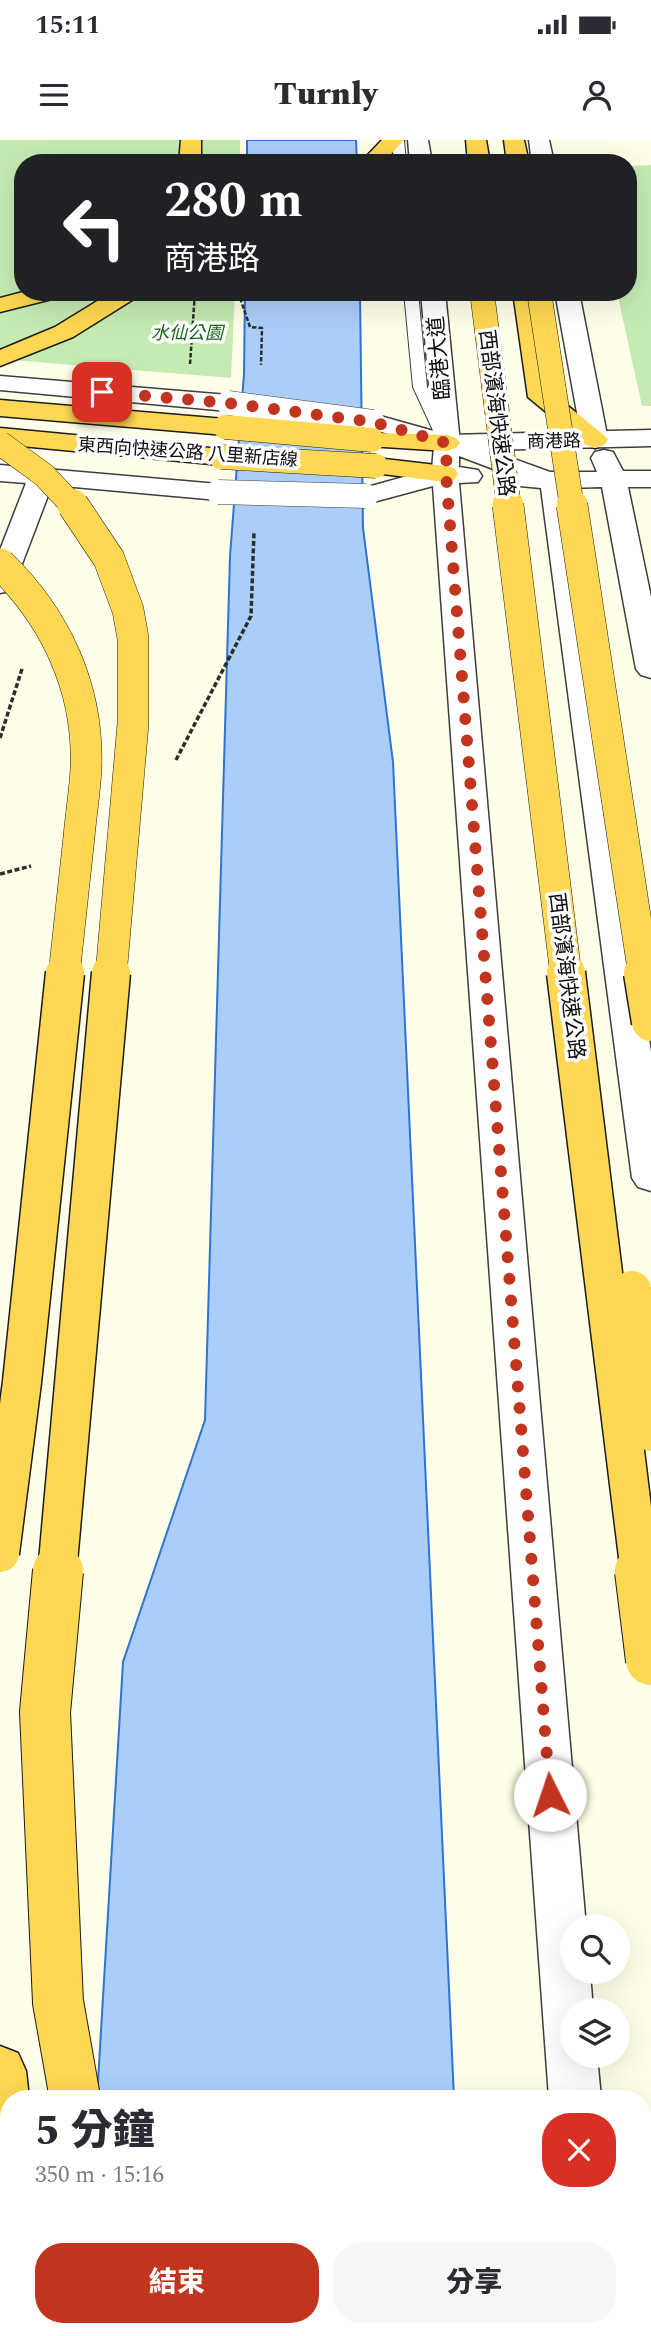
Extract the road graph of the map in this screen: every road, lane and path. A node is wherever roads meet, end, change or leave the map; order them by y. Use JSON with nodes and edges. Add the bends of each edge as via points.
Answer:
{"nodes":[{"id":1,"x":396,"y":140,"type":"edge"},
{"id":2,"x":381,"y":154,"type":"edge"},
{"id":3,"x":114,"y":301,"type":"edge"},
{"id":4,"x":194,"y":301,"type":"edge"},
{"id":5,"x":241,"y":301,"type":"edge"},
{"id":6,"x":412,"y":301,"type":"edge"},
{"id":7,"x":434,"y":301,"type":"edge"},
{"id":8,"x":483,"y":301,"type":"edge"},
{"id":9,"x":498,"y":301,"type":"edge"},
{"id":10,"x":526,"y":301,"type":"edge"},
{"id":11,"x":540,"y":301,"type":"edge"},
{"id":12,"x":569,"y":301,"type":"edge"},
{"id":13,"x":0,"y":359,"type":"edge"},
{"id":14,"x":260,"y":369,"type":"dead end"},
{"id":15,"x":0,"y":383,"type":"edge"},
{"id":16,"x":0,"y":408,"type":"edge"},
{"id":17,"x":219,"y":410,"type":"junction"},
{"id":18,"x":0,"y":436,"type":"edge"},
{"id":19,"x":651,"y":439,"type":"edge"},
{"id":20,"x":595,"y":440,"type":"junction"},
{"id":21,"x":0,"y":443,"type":"edge"},
{"id":22,"x":375,"y":443,"type":"junction"},
{"id":23,"x":446,"y":459,"type":"junction"},
{"id":24,"x":0,"y":473,"type":"edge"},
{"id":25,"x":42,"y":477,"type":"junction"},
{"id":26,"x":651,"y":480,"type":"edge"},
{"id":27,"x":614,"y":481,"type":"junction"},
{"id":28,"x":553,"y":482,"type":"junction"},
{"id":29,"x":255,"y":520,"type":"dead end"},
{"id":30,"x":0,"y":564,"type":"edge"},
{"id":31,"x":0,"y":585,"type":"edge"},
{"id":32,"x":651,"y":668,"type":"edge"},
{"id":33,"x":176,"y":761,"type":"dead end"},
{"id":34,"x":39,"y":863,"type":"dead end"},
{"id":35,"x":0,"y":874,"type":"edge"},
{"id":36,"x":651,"y":1022,"type":"edge"},
{"id":37,"x":651,"y":1178,"type":"edge"},
{"id":38,"x":651,"y":1432,"type":"edge"},
{"id":39,"x":0,"y":1553,"type":"edge"},
{"id":40,"x":651,"y":1660,"type":"edge"},
{"id":41,"x":0,"y":2071,"type":"edge"},
{"id":42,"x":2,"y":2090,"type":"edge"},
{"id":43,"x":74,"y":2090,"type":"edge"},
{"id":44,"x":574,"y":2090,"type":"edge"}],
"edges":[{"from":1,"to":2,"type":"highway"},
{"from":3,"to":13,"type":"highway","via":[[64,332]]},
{"from":4,"to":17,"type":"path","via":[[188,387]]},
{"from":5,"to":14,"type":"path","via":[[250,327],[262,328]]},
{"from":6,"to":23,"type":"lane","via":[[420,387]]},
{"from":7,"to":23,"type":"street","name":"臨港大道"},
{"from":8,"to":40,"type":"highway","name":"西部濱海快速公路","bridge":true},
{"from":9,"to":38,"type":"highway","bridge":true},
{"from":10,"to":20,"type":"highway","via":[[541,397]]},
{"from":11,"to":36,"type":"highway","bridge":true},
{"from":12,"to":20,"type":"street"},
{"from":15,"to":17,"type":"street"},
{"from":16,"to":17,"type":"highway","name":"東西向快速公路 八里新店線"},
{"from":17,"to":22,"type":"highway","name":"東西向快速公路 八里新店線","bridge":true},
{"from":18,"to":22,"type":"highway","name":"東西向快速公路 八里新店線","bridge":true,"via":[[221,457]]},
{"from":19,"to":20,"type":"street","name":"商港路"},
{"from":20,"to":23,"type":"street","name":"商港路"},
{"from":20,"to":27,"type":"street"},
{"from":21,"to":43,"type":"highway","bridge":true,"via":[[57,487],[96,533],[129,612],[134,663],[133,724],[45,1712],[58,2002]]},
{"from":22,"to":23,"type":"highway"},
{"from":22,"to":23,"type":"street","name":"商港路"},
{"from":23,"to":25,"type":"street","name":"商港路","bridge":true,"via":[[366,496],[218,492]]},
{"from":23,"to":28,"type":"street"},
{"from":23,"to":44,"type":"street","name":"臨港大道"},
{"from":24,"to":25,"type":"street","name":"商港路"},
{"from":25,"to":31,"type":"street"},
{"from":26,"to":27,"type":"street","name":"商港路"},
{"from":27,"to":28,"type":"street","name":"商港路"},
{"from":27,"to":32,"type":"street"},
{"from":28,"to":37,"type":"street"},
{"from":29,"to":33,"type":"path","via":[[251,616]]},
{"from":30,"to":39,"type":"highway","bridge":true,"via":[[37,605],[74,677],[84,722],[86,767]]},
{"from":34,"to":35,"type":"path"},
{"from":41,"to":42,"type":"highway"}]}
